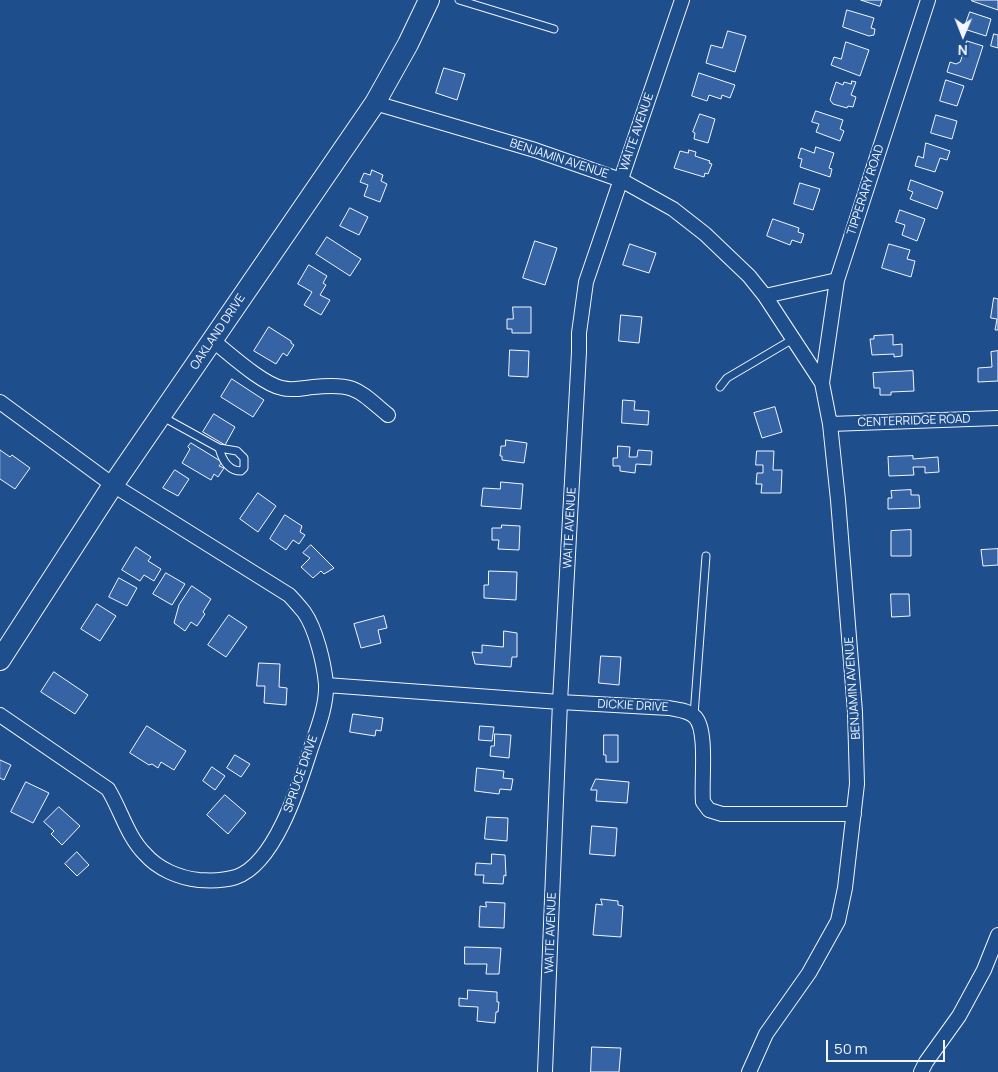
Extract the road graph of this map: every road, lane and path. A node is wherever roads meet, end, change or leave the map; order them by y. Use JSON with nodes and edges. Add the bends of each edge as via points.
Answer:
{"nodes":[{"id":1,"x":429,"y":0,"type":"edge"},
{"id":2,"x":459,"y":0,"type":"edge"},
{"id":3,"x":682,"y":0,"type":"edge"},
{"id":4,"x":928,"y":0,"type":"edge"},
{"id":5,"x":554,"y":29,"type":"dead end"},
{"id":6,"x":374,"y":103,"type":"junction"},
{"id":7,"x":621,"y":180,"type":"junction"},
{"id":8,"x":837,"y":280,"type":"junction"},
{"id":9,"x":765,"y":296,"type":"junction"},
{"id":10,"x":793,"y":339,"type":"junction"},
{"id":11,"x":212,"y":340,"type":"junction"},
{"id":12,"x":822,"y":383,"type":"junction"},
{"id":13,"x":720,"y":387,"type":"dead end"},
{"id":14,"x":0,"y":402,"type":"edge"},
{"id":15,"x":388,"y":415,"type":"dead end"},
{"id":16,"x":160,"y":416,"type":"junction"},
{"id":17,"x":998,"y":418,"type":"edge"},
{"id":18,"x":830,"y":424,"type":"junction"},
{"id":19,"x":219,"y":448,"type":"dead end"},
{"id":20,"x":114,"y":485,"type":"junction"},
{"id":21,"x":706,"y":556,"type":"dead end"},
{"id":22,"x":0,"y":660,"type":"edge"},
{"id":23,"x":326,"y":685,"type":"junction"},
{"id":24,"x":560,"y":702,"type":"junction"},
{"id":25,"x":0,"y":715,"type":"edge"},
{"id":26,"x":694,"y":716,"type":"junction"},
{"id":27,"x":854,"y":814,"type":"junction"},
{"id":28,"x":998,"y":935,"type":"edge"},
{"id":29,"x":546,"y":1072,"type":"edge"},
{"id":30,"x":749,"y":1072,"type":"edge"},
{"id":31,"x":921,"y":1072,"type":"edge"}],
"edges":[{"from":1,"to":6,"type":"main road","name":"OAKLAND DRIVE"},
{"from":2,"to":5,"type":"lane"},
{"from":3,"to":7,"type":"street","name":"WAITE AVENUE"},
{"from":4,"to":8,"type":"street","name":"TIPPERARY ROAD"},
{"from":6,"to":7,"type":"street","name":"BENJAMIN AVENUE","via":[[535,150]]},
{"from":6,"to":11,"type":"main road","name":"OAKLAND DRIVE"},
{"from":7,"to":9,"type":"street","name":"BENJAMIN AVENUE","via":[[673,209],[705,234],[729,255]]},
{"from":7,"to":24,"type":"street","name":"WAITE AVENUE","via":[[586,282],[579,333]]},
{"from":8,"to":9,"type":"street"},
{"from":8,"to":12,"type":"street","name":"TIPPERARY ROAD"},
{"from":9,"to":10,"type":"street","name":"BENJAMIN AVENUE"},
{"from":10,"to":12,"type":"street","name":"BENJAMIN AVENUE"},
{"from":10,"to":13,"type":"lane","via":[[727,378]]},
{"from":11,"to":15,"type":"street","via":[[275,386],[291,389],[334,385],[352,388]]},
{"from":11,"to":16,"type":"main road","name":"OAKLAND DRIVE"},
{"from":12,"to":18,"type":"street","name":"BENJAMIN AVENUE"},
{"from":14,"to":20,"type":"street","name":"SPRUCE DRIVE"},
{"from":16,"to":19,"type":"lane"},
{"from":16,"to":20,"type":"main road","name":"OAKLAND DRIVE"},
{"from":17,"to":18,"type":"street","name":"CENTERRIDGE ROAD"},
{"from":18,"to":27,"type":"street","name":"BENJAMIN AVENUE","via":[[856,712]]},
{"from":20,"to":22,"type":"main road","name":"OAKLAND DRIVE"},
{"from":20,"to":23,"type":"street","name":"SPRUCE DRIVE","via":[[289,595],[304,613],[313,632]]},
{"from":21,"to":26,"type":"lane"},
{"from":23,"to":24,"type":"street","name":"DICKIE DRIVE"},
{"from":23,"to":25,"type":"street","name":"SPRUCE DRIVE","via":[[323,709],[299,787],[285,820],[254,866],[238,876],[217,881],[192,879],[169,872],[145,855],[129,833],[108,789]]},
{"from":24,"to":26,"type":"street","name":"DICKIE DRIVE","via":[[669,708]]},
{"from":24,"to":29,"type":"street","name":"WAITE AVENUE"},
{"from":26,"to":27,"type":"street","via":[[700,723],[703,736],[703,802],[709,810],[722,814]]},
{"from":27,"to":30,"type":"street","name":"BENJAMIN AVENUE","via":[[838,921],[809,973],[766,1034]]},
{"from":28,"to":31,"type":"street","via":[[984,970],[959,1016]]}]}
